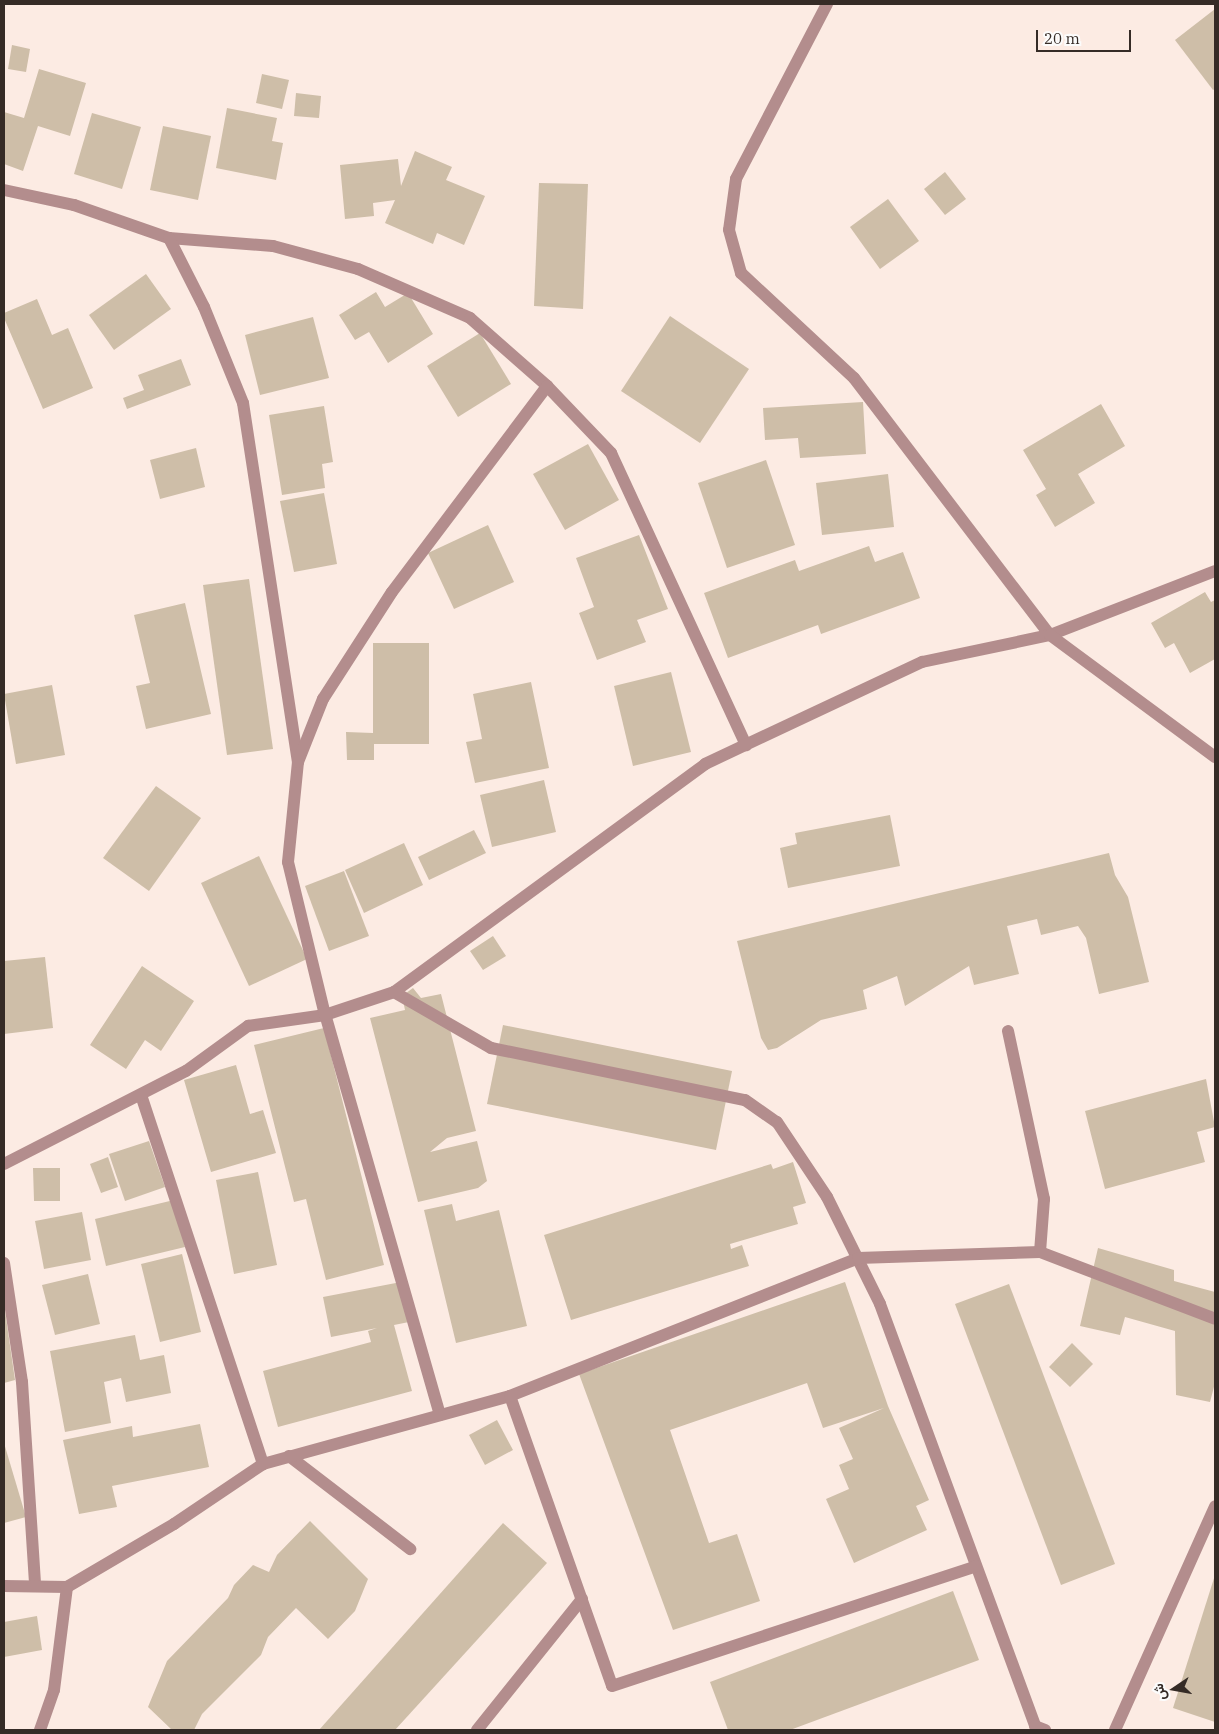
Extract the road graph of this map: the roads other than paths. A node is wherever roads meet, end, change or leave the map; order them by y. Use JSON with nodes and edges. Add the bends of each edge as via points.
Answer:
{"nodes":[{"id":1,"x":827,"y":4,"type":"edge"},
{"id":2,"x":4,"y":190,"type":"edge"},
{"id":3,"x":169,"y":238,"type":"junction"},
{"id":4,"x":547,"y":386,"type":"junction"},
{"id":5,"x":1215,"y":571,"type":"edge"},
{"id":6,"x":1050,"y":635,"type":"junction"},
{"id":7,"x":746,"y":744,"type":"junction"},
{"id":8,"x":1215,"y":757,"type":"edge"},
{"id":9,"x":298,"y":762,"type":"junction"},
{"id":10,"x":394,"y":992,"type":"junction"},
{"id":11,"x":325,"y":1015,"type":"junction"},
{"id":12,"x":1008,"y":1031,"type":"dead end"},
{"id":13,"x":141,"y":1095,"type":"junction"},
{"id":14,"x":4,"y":1164,"type":"edge"},
{"id":15,"x":1040,"y":1252,"type":"junction"},
{"id":16,"x":858,"y":1258,"type":"junction"},
{"id":17,"x":4,"y":1263,"type":"edge"},
{"id":18,"x":1215,"y":1319,"type":"edge"},
{"id":19,"x":510,"y":1396,"type":"junction"},
{"id":20,"x":440,"y":1415,"type":"junction"},
{"id":21,"x":289,"y":1456,"type":"junction"},
{"id":22,"x":263,"y":1464,"type":"junction"},
{"id":23,"x":1215,"y":1506,"type":"edge"},
{"id":24,"x":410,"y":1549,"type":"dead end"},
{"id":25,"x":976,"y":1566,"type":"junction"},
{"id":26,"x":35,"y":1585,"type":"junction"},
{"id":27,"x":4,"y":1586,"type":"edge"},
{"id":28,"x":67,"y":1587,"type":"junction"},
{"id":29,"x":582,"y":1600,"type":"junction"},
{"id":30,"x":40,"y":1730,"type":"edge"},
{"id":31,"x":477,"y":1730,"type":"edge"},
{"id":32,"x":1045,"y":1730,"type":"edge"},
{"id":33,"x":1115,"y":1730,"type":"edge"}],
"edges":[{"from":1,"to":6,"type":"street","via":[[736,179],[730,230],[741,272],[854,378]]},
{"from":2,"to":3,"type":"street","via":[[74,205]]},
{"from":3,"to":4,"type":"street","via":[[273,246],[358,269],[470,318]]},
{"from":3,"to":9,"type":"street","via":[[204,307],[243,403]]},
{"from":4,"to":7,"type":"street","via":[[611,453]]},
{"from":4,"to":9,"type":"street","via":[[392,592],[323,699]]},
{"from":5,"to":6,"type":"street"},
{"from":6,"to":7,"type":"street","via":[[922,662]]},
{"from":6,"to":8,"type":"street"},
{"from":7,"to":10,"type":"street","via":[[705,764]]},
{"from":9,"to":11,"type":"street","via":[[288,862]]},
{"from":10,"to":11,"type":"street"},
{"from":10,"to":16,"type":"street","via":[[491,1048],[745,1100],[777,1122],[827,1196]]},
{"from":11,"to":13,"type":"street","via":[[248,1026],[186,1071]]},
{"from":11,"to":20,"type":"street"},
{"from":12,"to":15,"type":"street","via":[[1044,1199]]},
{"from":13,"to":14,"type":"street"},
{"from":13,"to":22,"type":"street"},
{"from":15,"to":16,"type":"street"},
{"from":15,"to":18,"type":"street"},
{"from":16,"to":19,"type":"street"},
{"from":16,"to":25,"type":"street","via":[[880,1304]]},
{"from":17,"to":26,"type":"street","via":[[22,1382]]},
{"from":19,"to":20,"type":"street"},
{"from":19,"to":29,"type":"street"},
{"from":20,"to":21,"type":"street"},
{"from":21,"to":22,"type":"street"},
{"from":21,"to":24,"type":"street"},
{"from":22,"to":28,"type":"street","via":[[174,1524]]},
{"from":23,"to":33,"type":"street"},
{"from":25,"to":29,"type":"street","via":[[612,1686]]},
{"from":25,"to":32,"type":"street","via":[[1035,1726]]},
{"from":26,"to":27,"type":"street"},
{"from":26,"to":28,"type":"street"},
{"from":28,"to":30,"type":"street","via":[[54,1690]]},
{"from":29,"to":31,"type":"street"}]}
